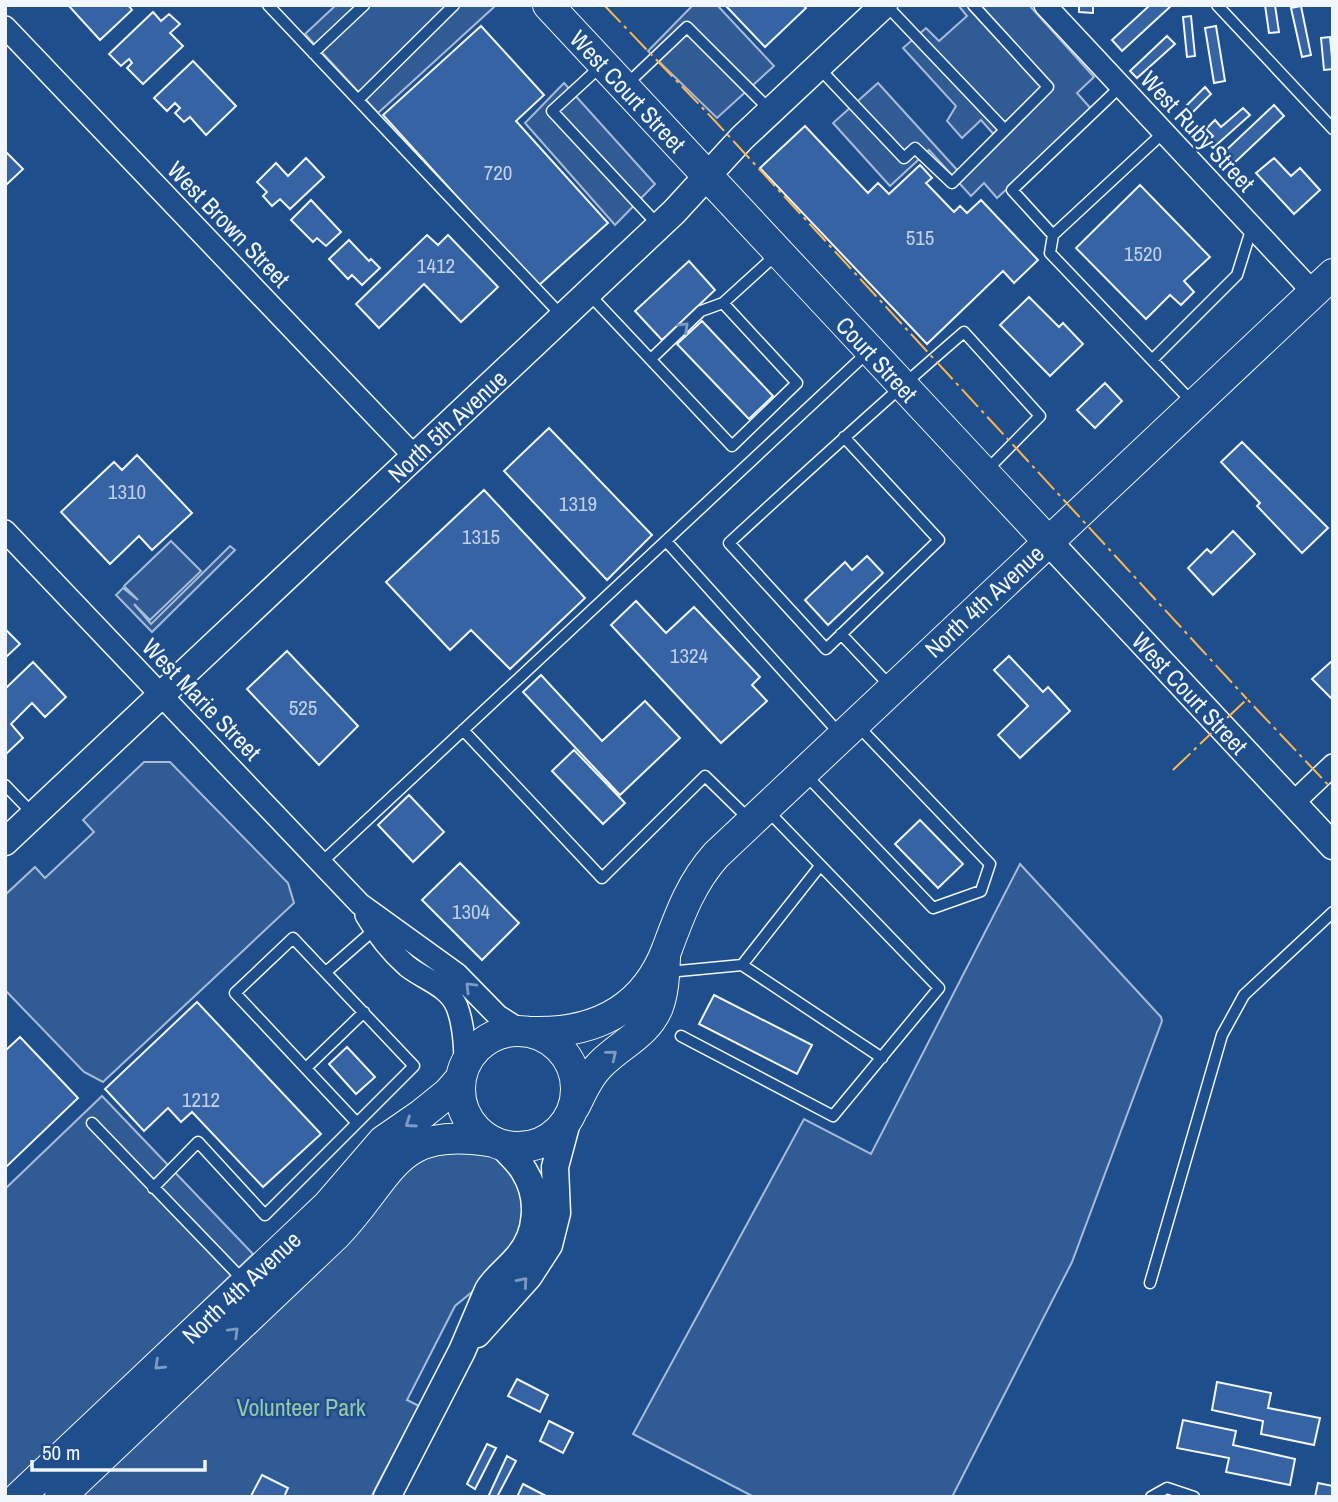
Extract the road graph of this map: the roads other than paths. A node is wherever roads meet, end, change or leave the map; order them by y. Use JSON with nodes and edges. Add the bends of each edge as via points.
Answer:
{"nodes":[{"id":1,"x":268,"y":5,"type":"edge"},
{"id":2,"x":364,"y":5,"type":"edge"},
{"id":3,"x":454,"y":5,"type":"edge"},
{"id":4,"x":548,"y":5,"type":"edge"},
{"id":5,"x":885,"y":5,"type":"edge"},
{"id":6,"x":972,"y":5,"type":"edge"},
{"id":7,"x":1045,"y":5,"type":"edge"},
{"id":8,"x":1217,"y":5,"type":"edge"},
{"id":9,"x":5,"y":27,"type":"edge"},
{"id":10,"x":313,"y":52,"type":"junction"},
{"id":11,"x":603,"y":64,"type":"junction"},
{"id":12,"x":818,"y":67,"type":"junction"},
{"id":13,"x":624,"y":87,"type":"junction"},
{"id":14,"x":1120,"y":87,"type":"junction"},
{"id":15,"x":358,"y":100,"type":"junction"},
{"id":16,"x":771,"y":111,"type":"junction"},
{"id":17,"x":1333,"y":129,"type":"edge"},
{"id":18,"x":1005,"y":130,"type":"junction"},
{"id":19,"x":1163,"y":133,"type":"junction"},
{"id":20,"x":708,"y":176,"type":"junction"},
{"id":21,"x":659,"y":226,"type":"junction"},
{"id":22,"x":1252,"y":228,"type":"junction"},
{"id":23,"x":1053,"y":235,"type":"junction"},
{"id":24,"x":778,"y":253,"type":"junction"},
{"id":25,"x":1323,"y":283,"type":"edge"},
{"id":26,"x":588,"y":293,"type":"junction"},
{"id":27,"x":723,"y":303,"type":"junction"},
{"id":28,"x":563,"y":317,"type":"junction"},
{"id":29,"x":869,"y":351,"type":"junction"},
{"id":30,"x":651,"y":359,"type":"junction"},
{"id":31,"x":1152,"y":360,"type":"junction"},
{"id":32,"x":901,"y":385,"type":"junction"},
{"id":33,"x":1194,"y":404,"type":"junction"},
{"id":34,"x":844,"y":438,"type":"junction"},
{"id":35,"x":415,"y":457,"type":"junction"},
{"id":36,"x":984,"y":473,"type":"junction"},
{"id":37,"x":5,"y":531,"type":"edge"},
{"id":38,"x":666,"y":541,"type":"junction"},
{"id":39,"x":1048,"y":541,"type":"junction"},
{"id":40,"x":841,"y":634,"type":"junction"},
{"id":41,"x":892,"y":688,"type":"junction"},
{"id":42,"x":162,"y":695,"type":"junction"},
{"id":43,"x":848,"y":729,"type":"junction"},
{"id":44,"x":463,"y":730,"type":"junction"},
{"id":45,"x":1333,"y":765,"type":"edge"},
{"id":46,"x":803,"y":772,"type":"junction"},
{"id":47,"x":5,"y":785,"type":"edge"},
{"id":48,"x":1292,"y":804,"type":"junction"},
{"id":49,"x":34,"y":815,"type":"junction"},
{"id":50,"x":758,"y":815,"type":"junction"},
{"id":51,"x":5,"y":842,"type":"edge"},
{"id":52,"x":1333,"y":846,"type":"edge"},
{"id":53,"x":321,"y":863,"type":"junction"},
{"id":54,"x":820,"y":866,"type":"junction"},
{"id":55,"x":360,"y":904,"type":"junction"},
{"id":56,"x":1333,"y":912,"type":"edge"},
{"id":57,"x":375,"y":929,"type":"junction"},
{"id":58,"x":665,"y":962,"type":"junction"},
{"id":59,"x":742,"y":965,"type":"junction"},
{"id":60,"x":326,"y":972,"type":"junction"},
{"id":61,"x":364,"y":1012,"type":"junction"},
{"id":62,"x":526,"y":1031,"type":"junction"},
{"id":63,"x":681,"y":1036,"type":"dead end"},
{"id":64,"x":882,"y":1058,"type":"junction"},
{"id":65,"x":306,"y":1068,"type":"junction"},
{"id":66,"x":463,"y":1072,"type":"junction"},
{"id":67,"x":570,"y":1116,"type":"junction"},
{"id":68,"x":92,"y":1123,"type":"dead end"},
{"id":69,"x":357,"y":1123,"type":"junction"},
{"id":70,"x":499,"y":1144,"type":"junction"},
{"id":71,"x":153,"y":1188,"type":"junction"},
{"id":72,"x":1150,"y":1283,"type":"dead end"},
{"id":73,"x":256,"y":1293,"type":"junction"},
{"id":74,"x":462,"y":1351,"type":"junction"},
{"id":75,"x":19,"y":1497,"type":"edge"},
{"id":76,"x":60,"y":1497,"type":"edge"},
{"id":77,"x":387,"y":1497,"type":"edge"},
{"id":78,"x":1151,"y":1497,"type":"edge"},
{"id":79,"x":1194,"y":1497,"type":"edge"}],
"edges":[{"from":1,"to":10,"type":"lane"},
{"from":2,"to":10,"type":"lane"},
{"from":3,"to":15,"type":"lane"},
{"from":4,"to":11,"type":"main road","name":"West Court Street"},
{"from":5,"to":12,"type":"street","name":"North 5th Avenue"},
{"from":5,"to":18,"type":"lane"},
{"from":6,"to":18,"type":"lane","via":[[1048,87]]},
{"from":7,"to":14,"type":"street","name":"West Ruby Street"},
{"from":8,"to":17,"type":"lane"},
{"from":9,"to":35,"type":"street","name":"West Brown Street"},
{"from":10,"to":15,"type":"lane"},
{"from":11,"to":13,"type":"main road","name":"West Court Street"},
{"from":11,"to":21,"type":"lane","via":[[552,111]]},
{"from":12,"to":16,"type":"street","name":"North 5th Avenue"},
{"from":12,"to":18,"type":"lane","via":[[904,158],[915,148],[951,183]]},
{"from":13,"to":16,"type":"lane","via":[[687,27]]},
{"from":13,"to":20,"type":"main road","name":"West Court Street"},
{"from":14,"to":19,"type":"street","name":"West Ruby Street"},
{"from":14,"to":23,"type":"lane","via":[[1012,190]]},
{"from":15,"to":28,"type":"lane"},
{"from":16,"to":20,"type":"street","name":"North 5th Avenue"},
{"from":19,"to":22,"type":"street","name":"West Ruby Street"},
{"from":19,"to":23,"type":"lane"},
{"from":20,"to":21,"type":"street","name":"North 5th Avenue"},
{"from":20,"to":24,"type":"main road","name":"Court Street"},
{"from":21,"to":26,"type":"street","name":"North 5th Avenue"},
{"from":22,"to":25,"type":"street","name":"West Ruby Street"},
{"from":22,"to":31,"type":"lane","via":[[1237,275]]},
{"from":23,"to":31,"type":"lane","via":[[1050,253]]},
{"from":24,"to":27,"type":"lane"},
{"from":24,"to":29,"type":"main road","name":"Court Street"},
{"from":25,"to":33,"type":"main road","name":"North 4th Avenue"},
{"from":26,"to":28,"type":"street","name":"North 5th Avenue"},
{"from":26,"to":30,"type":"lane"},
{"from":30,"to":27,"type":"lane","one_way":true,"via":[[701,311]]},
{"from":27,"to":30,"type":"lane","via":[[797,383],[732,446]]},
{"from":28,"to":35,"type":"street","name":"North 5th Avenue"},
{"from":29,"to":32,"type":"main road","name":"Court Street"},
{"from":29,"to":38,"type":"lane"},
{"from":31,"to":33,"type":"lane"},
{"from":32,"to":34,"type":"lane"},
{"from":32,"to":36,"type":"main road","name":"Court Street"},
{"from":32,"to":36,"type":"lane","via":[[964,332],[1040,416]]},
{"from":33,"to":39,"type":"main road","name":"North 4th Avenue"},
{"from":34,"to":40,"type":"lane","via":[[939,540]]},
{"from":34,"to":40,"type":"lane","via":[[729,543],[826,649]]},
{"from":35,"to":42,"type":"street","name":"North 5th Avenue"},
{"from":36,"to":39,"type":"main road","name":"Court Street"},
{"from":37,"to":42,"type":"street","name":"West Marie Street"},
{"from":38,"to":43,"type":"lane"},
{"from":38,"to":44,"type":"lane"},
{"from":39,"to":41,"type":"main road","name":"North 4th Avenue"},
{"from":39,"to":48,"type":"street","name":"West Court Street"},
{"from":40,"to":41,"type":"lane"},
{"from":41,"to":43,"type":"main road","name":"North 4th Avenue"},
{"from":42,"to":49,"type":"street","name":"North 5th Avenue"},
{"from":42,"to":53,"type":"street","name":"West Marie Street"},
{"from":43,"to":46,"type":"main road","name":"North 4th Avenue"},
{"from":43,"to":46,"type":"lane","via":[[990,864],[981,891],[933,908]]},
{"from":44,"to":50,"type":"lane","via":[[602,878],[705,776]]},
{"from":44,"to":53,"type":"lane"},
{"from":45,"to":48,"type":"street"},
{"from":46,"to":50,"type":"main road","name":"North 4th Avenue"},
{"from":47,"to":49,"type":"lane"},
{"from":48,"to":52,"type":"street","name":"West Court Street"},
{"from":49,"to":51,"type":"street","name":"North 5th Avenue"},
{"from":50,"to":54,"type":"lane"},
{"from":50,"to":58,"type":"main road","name":"North 4th Avenue","via":[[698,877],[680,910]]},
{"from":53,"to":55,"type":"street","name":"West Marie Street"},
{"from":54,"to":59,"type":"lane"},
{"from":54,"to":64,"type":"lane","via":[[939,988]]},
{"from":55,"to":57,"type":"street","name":"West Marie Street"},
{"from":62,"to":55,"type":"street","name":"West Marie Street","one_way":true,"via":[[498,1016],[457,974]]},
{"from":56,"to":72,"type":"lane","via":[[1244,995],[1222,1035]]},
{"from":57,"to":60,"type":"lane"},
{"from":57,"to":66,"type":"street","name":"West Marie Street","via":[[409,967],[454,1001],[464,1037]]},
{"from":58,"to":59,"type":"lane"},
{"from":58,"to":62,"type":"main road","name":"North 4th Avenue","via":[[612,1016],[582,1028]]},
{"from":67,"to":58,"type":"main road","name":"North 4th Avenue","one_way":true,"via":[[601,1064],[650,1021],[661,998]]},
{"from":59,"to":64,"type":"lane"},
{"from":60,"to":61,"type":"lane"},
{"from":60,"to":65,"type":"lane","via":[[293,938],[235,993]]},
{"from":61,"to":65,"type":"lane"},
{"from":61,"to":69,"type":"lane","via":[[414,1066]]},
{"from":62,"to":66,"type":"main road","via":[[503,1033],[485,1041]]},
{"from":62,"to":67,"type":"main road","via":[[551,1041],[571,1065],[576,1096]]},
{"from":63,"to":64,"type":"lane","via":[[833,1116]]},
{"from":65,"to":69,"type":"lane"},
{"from":66,"to":70,"type":"main road","via":[[460,1094],[467,1116],[481,1134]]},
{"from":66,"to":73,"type":"main road","name":"North 4th Avenue","one_way":true,"via":[[448,1093],[383,1141]]},
{"from":67,"to":70,"type":"main road","via":[[542,1143],[522,1149]]},
{"from":74,"to":67,"type":"street","one_way":true,"via":[[549,1245],[557,1213],[555,1167]]},
{"from":68,"to":71,"type":"lane"},
{"from":69,"to":71,"type":"lane","via":[[265,1215],[198,1142]]},
{"from":70,"to":73,"type":"main road","name":"North 4th Avenue","via":[[448,1139],[401,1155],[351,1220]]},
{"from":70,"to":74,"type":"street","via":[[531,1184],[533,1229],[518,1258],[493,1282]]},
{"from":71,"to":73,"type":"lane"},
{"from":73,"to":75,"type":"main road","name":"North 4th Avenue","one_way":true},
{"from":76,"to":73,"type":"main road","name":"North 4th Avenue","one_way":true},
{"from":74,"to":77,"type":"street"},
{"from":78,"to":79,"type":"lane","via":[[1167,1488]]}]}
